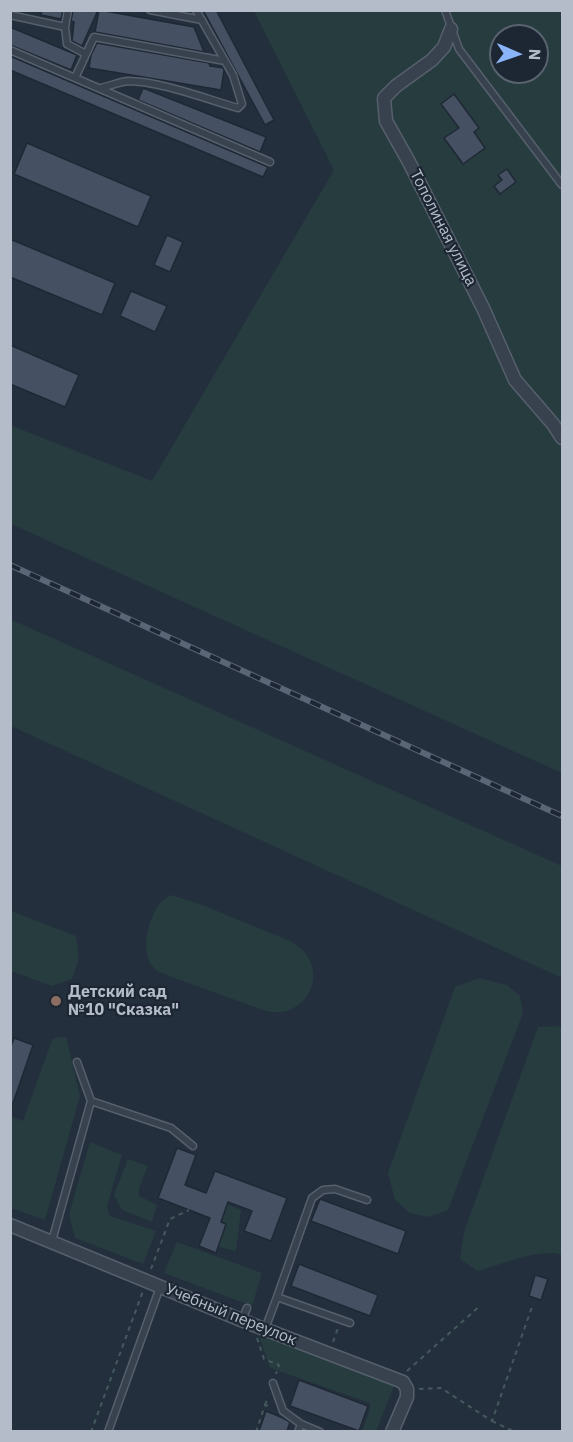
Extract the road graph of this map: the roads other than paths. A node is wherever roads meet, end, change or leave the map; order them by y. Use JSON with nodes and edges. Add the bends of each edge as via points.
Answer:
{"nodes":[{"id":1,"x":68,"y":10,"type":"edge"},
{"id":2,"x":150,"y":10,"type":"edge"},
{"id":3,"x":196,"y":10,"type":"edge"},
{"id":4,"x":445,"y":10,"type":"edge"},
{"id":5,"x":10,"y":15,"type":"edge"},
{"id":6,"x":202,"y":20,"type":"junction"},
{"id":7,"x":64,"y":27,"type":"junction"},
{"id":8,"x":451,"y":29,"type":"junction"},
{"id":9,"x":10,"y":50,"type":"edge"},
{"id":10,"x":86,"y":54,"type":"junction"},
{"id":11,"x":225,"y":61,"type":"junction"},
{"id":12,"x":75,"y":78,"type":"junction"},
{"id":13,"x":100,"y":89,"type":"junction"},
{"id":14,"x":270,"y":162,"type":"dead end"},
{"id":15,"x":562,"y":185,"type":"edge"},
{"id":16,"x":562,"y":438,"type":"edge"},
{"id":17,"x":77,"y":1062,"type":"dead end"},
{"id":18,"x":91,"y":1101,"type":"junction"},
{"id":19,"x":193,"y":1146,"type":"dead end"},
{"id":20,"x":367,"y":1200,"type":"dead end"},
{"id":21,"x":10,"y":1225,"type":"edge"},
{"id":22,"x":52,"y":1241,"type":"junction"},
{"id":23,"x":160,"y":1287,"type":"junction"},
{"id":24,"x":278,"y":1297,"type":"junction"},
{"id":25,"x":247,"y":1308,"type":"dead end"},
{"id":26,"x":242,"y":1320,"type":"junction"},
{"id":27,"x":350,"y":1323,"type":"dead end"},
{"id":28,"x":260,"y":1331,"type":"junction"},
{"id":29,"x":273,"y":1383,"type":"road end"},
{"id":30,"x":300,"y":1428,"type":"edge"},
{"id":31,"x":108,"y":1431,"type":"edge"},
{"id":32,"x":320,"y":1431,"type":"edge"},
{"id":33,"x":393,"y":1431,"type":"edge"}],
"edges":[{"from":1,"to":7,"type":"lane"},
{"from":2,"to":6,"type":"lane"},
{"from":3,"to":6,"type":"lane"},
{"from":4,"to":8,"type":"lane"},
{"from":5,"to":7,"type":"lane"},
{"from":6,"to":11,"type":"lane"},
{"from":7,"to":10,"type":"lane","via":[[68,44]]},
{"from":8,"to":15,"type":"lane","via":[[459,49]]},
{"from":8,"to":16,"type":"street","name":"Тополиная улица","via":[[444,47],[432,60],[384,98],[386,122],[483,308],[515,380]]},
{"from":9,"to":12,"type":"lane"},
{"from":10,"to":11,"type":"lane","via":[[94,37]]},
{"from":10,"to":12,"type":"lane"},
{"from":11,"to":13,"type":"lane","via":[[242,104],[238,108],[146,83],[126,81]]},
{"from":12,"to":13,"type":"lane"},
{"from":13,"to":14,"type":"lane"},
{"from":17,"to":18,"type":"lane"},
{"from":18,"to":19,"type":"lane","via":[[171,1128]]},
{"from":18,"to":22,"type":"lane"},
{"from":20,"to":24,"type":"lane","via":[[335,1189],[323,1190],[312,1198]]},
{"from":21,"to":22,"type":"street","name":"Учебный переулок"},
{"from":22,"to":23,"type":"street","name":"Учебный переулок"},
{"from":23,"to":26,"type":"street","name":"Учебный переулок"},
{"from":23,"to":31,"type":"lane"},
{"from":24,"to":27,"type":"lane"},
{"from":24,"to":28,"type":"lane"},
{"from":25,"to":26,"type":"lane"},
{"from":26,"to":28,"type":"street","name":"Учебный переулок"},
{"from":28,"to":33,"type":"street","name":"Учебный переулок","via":[[403,1382],[406,1397]]},
{"from":29,"to":30,"type":"lane","via":[[283,1411]]},
{"from":30,"to":32,"type":"lane"}]}
